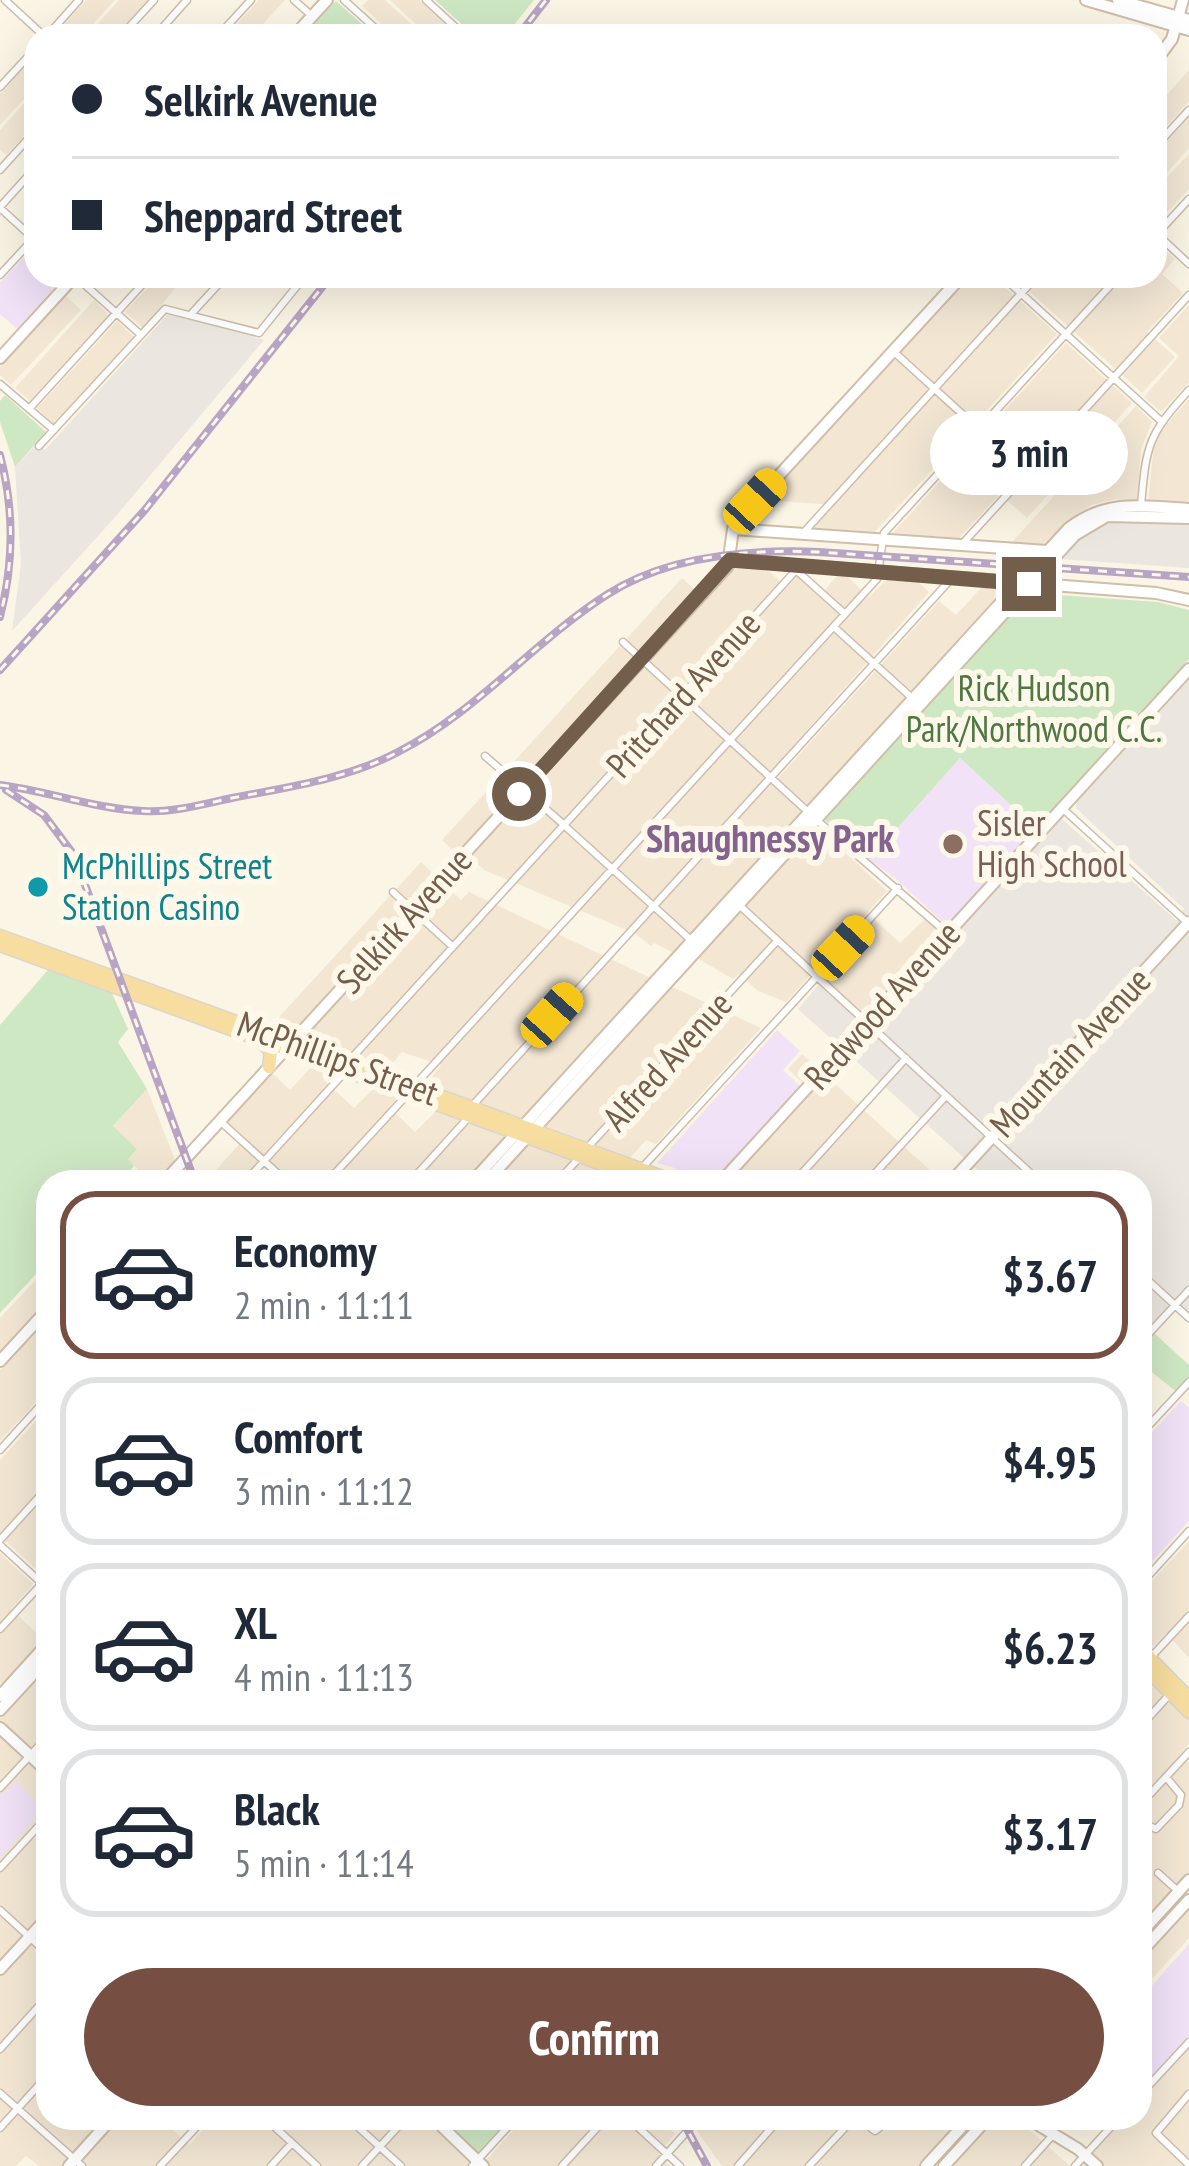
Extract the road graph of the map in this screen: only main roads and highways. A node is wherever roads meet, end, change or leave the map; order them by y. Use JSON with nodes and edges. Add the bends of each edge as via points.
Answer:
{"nodes":[{"id":1,"x":0,"y":941,"type":"edge"},
{"id":2,"x":229,"y":1023,"type":"junction"},
{"id":3,"x":260,"y":1040,"type":"junction"},
{"id":4,"x":289,"y":1045,"type":"junction"},
{"id":5,"x":268,"y":1066,"type":"road end"},
{"id":6,"x":625,"y":1170,"type":"edge"},
{"id":7,"x":1152,"y":1666,"type":"edge"},
{"id":8,"x":1174,"y":1690,"type":"junction"},
{"id":9,"x":1189,"y":1698,"type":"edge"},
{"id":10,"x":1189,"y":1712,"type":"edge"}],
"edges":[{"from":1,"to":2,"type":"main road","name":"McPhillips Street"},
{"from":2,"to":3,"type":"main road","name":"McPhillips Street"},
{"from":2,"to":4,"type":"main road","name":"McPhillips Street"},
{"from":3,"to":4,"type":"main road","name":"McPhillips Street"},
{"from":3,"to":5,"type":"main road","via":[[271,1052]]},
{"from":4,"to":6,"type":"main road","name":"McPhillips Street"},
{"from":7,"to":8,"type":"main road"},
{"from":8,"to":9,"type":"main road"},
{"from":8,"to":10,"type":"main road"}]}
